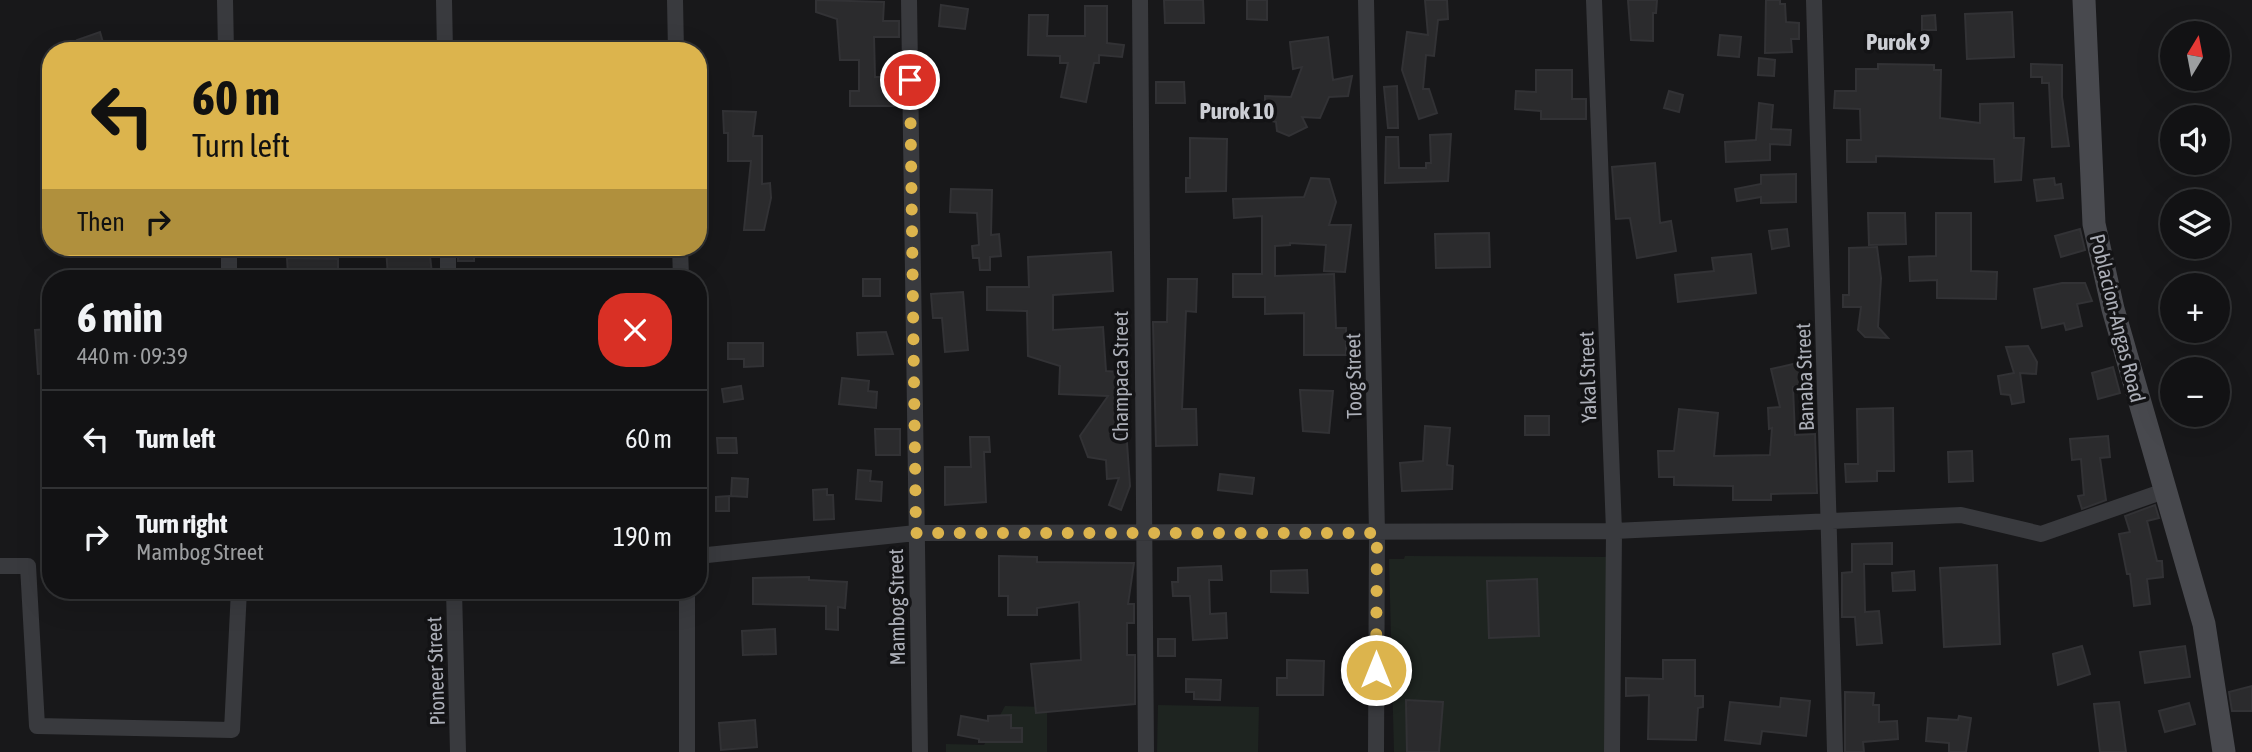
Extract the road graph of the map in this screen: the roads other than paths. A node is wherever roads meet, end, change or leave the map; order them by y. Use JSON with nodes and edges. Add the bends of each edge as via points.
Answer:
{"nodes":[{"id":1,"x":225,"y":0,"type":"edge"},
{"id":2,"x":444,"y":0,"type":"edge"},
{"id":3,"x":675,"y":0,"type":"edge"},
{"id":4,"x":909,"y":0,"type":"edge"},
{"id":5,"x":1140,"y":0,"type":"edge"},
{"id":6,"x":1366,"y":0,"type":"edge"},
{"id":7,"x":1594,"y":0,"type":"edge"},
{"id":8,"x":1814,"y":0,"type":"edge"},
{"id":9,"x":2084,"y":0,"type":"edge"},
{"id":10,"x":226,"y":42,"type":"edge"},
{"id":11,"x":445,"y":42,"type":"edge"},
{"id":12,"x":676,"y":42,"type":"edge"},
{"id":13,"x":2167,"y":490,"type":"junction"},
{"id":14,"x":1830,"y":522,"type":"junction"},
{"id":15,"x":1614,"y":531,"type":"junction"},
{"id":16,"x":1142,"y":532,"type":"junction"},
{"id":17,"x":916,"y":533,"type":"junction"},
{"id":18,"x":1377,"y":533,"type":"junction"},
{"id":19,"x":707,"y":555,"type":"edge"},
{"id":20,"x":0,"y":566,"type":"edge"},
{"id":21,"x":239,"y":599,"type":"edge"},
{"id":22,"x":454,"y":599,"type":"edge"},
{"id":23,"x":687,"y":599,"type":"edge"},
{"id":24,"x":458,"y":752,"type":"edge"},
{"id":25,"x":687,"y":752,"type":"edge"},
{"id":26,"x":920,"y":752,"type":"edge"},
{"id":27,"x":1146,"y":752,"type":"edge"},
{"id":28,"x":1376,"y":752,"type":"edge"},
{"id":29,"x":1612,"y":752,"type":"edge"},
{"id":30,"x":1835,"y":752,"type":"edge"},
{"id":31,"x":2224,"y":752,"type":"edge"}],
"edges":[{"from":1,"to":10,"type":"street"},
{"from":2,"to":11,"type":"street"},
{"from":3,"to":12,"type":"street"},
{"from":4,"to":17,"type":"street","name":"Mambog Street"},
{"from":5,"to":16,"type":"street","name":"Champaca Street"},
{"from":6,"to":18,"type":"street","name":"Toog Street"},
{"from":7,"to":15,"type":"street","name":"Yakal Street"},
{"from":8,"to":14,"type":"street","name":"Banaba Street"},
{"from":9,"to":13,"type":"street","name":"Poblacion-Angas Road","via":[[2094,224],[2126,357]]},
{"from":13,"to":14,"type":"street","via":[[2041,534],[1961,515]]},
{"from":13,"to":31,"type":"street","name":"Poblacion-Angas Road","via":[[2204,624]]},
{"from":14,"to":15,"type":"street"},
{"from":14,"to":30,"type":"street","name":"Banaba Street"},
{"from":15,"to":18,"type":"street"},
{"from":15,"to":29,"type":"street","name":"Yakal Street"},
{"from":16,"to":17,"type":"street"},
{"from":16,"to":18,"type":"street"},
{"from":16,"to":27,"type":"street","name":"Champaca Street"},
{"from":17,"to":19,"type":"street"},
{"from":17,"to":26,"type":"street","name":"Mambog Street"},
{"from":18,"to":28,"type":"street","name":"Toog Street"},
{"from":20,"to":21,"type":"street","via":[[28,566],[37,726],[232,730]]},
{"from":22,"to":24,"type":"street","name":"Pioneer Street"},
{"from":23,"to":25,"type":"street"}]}
